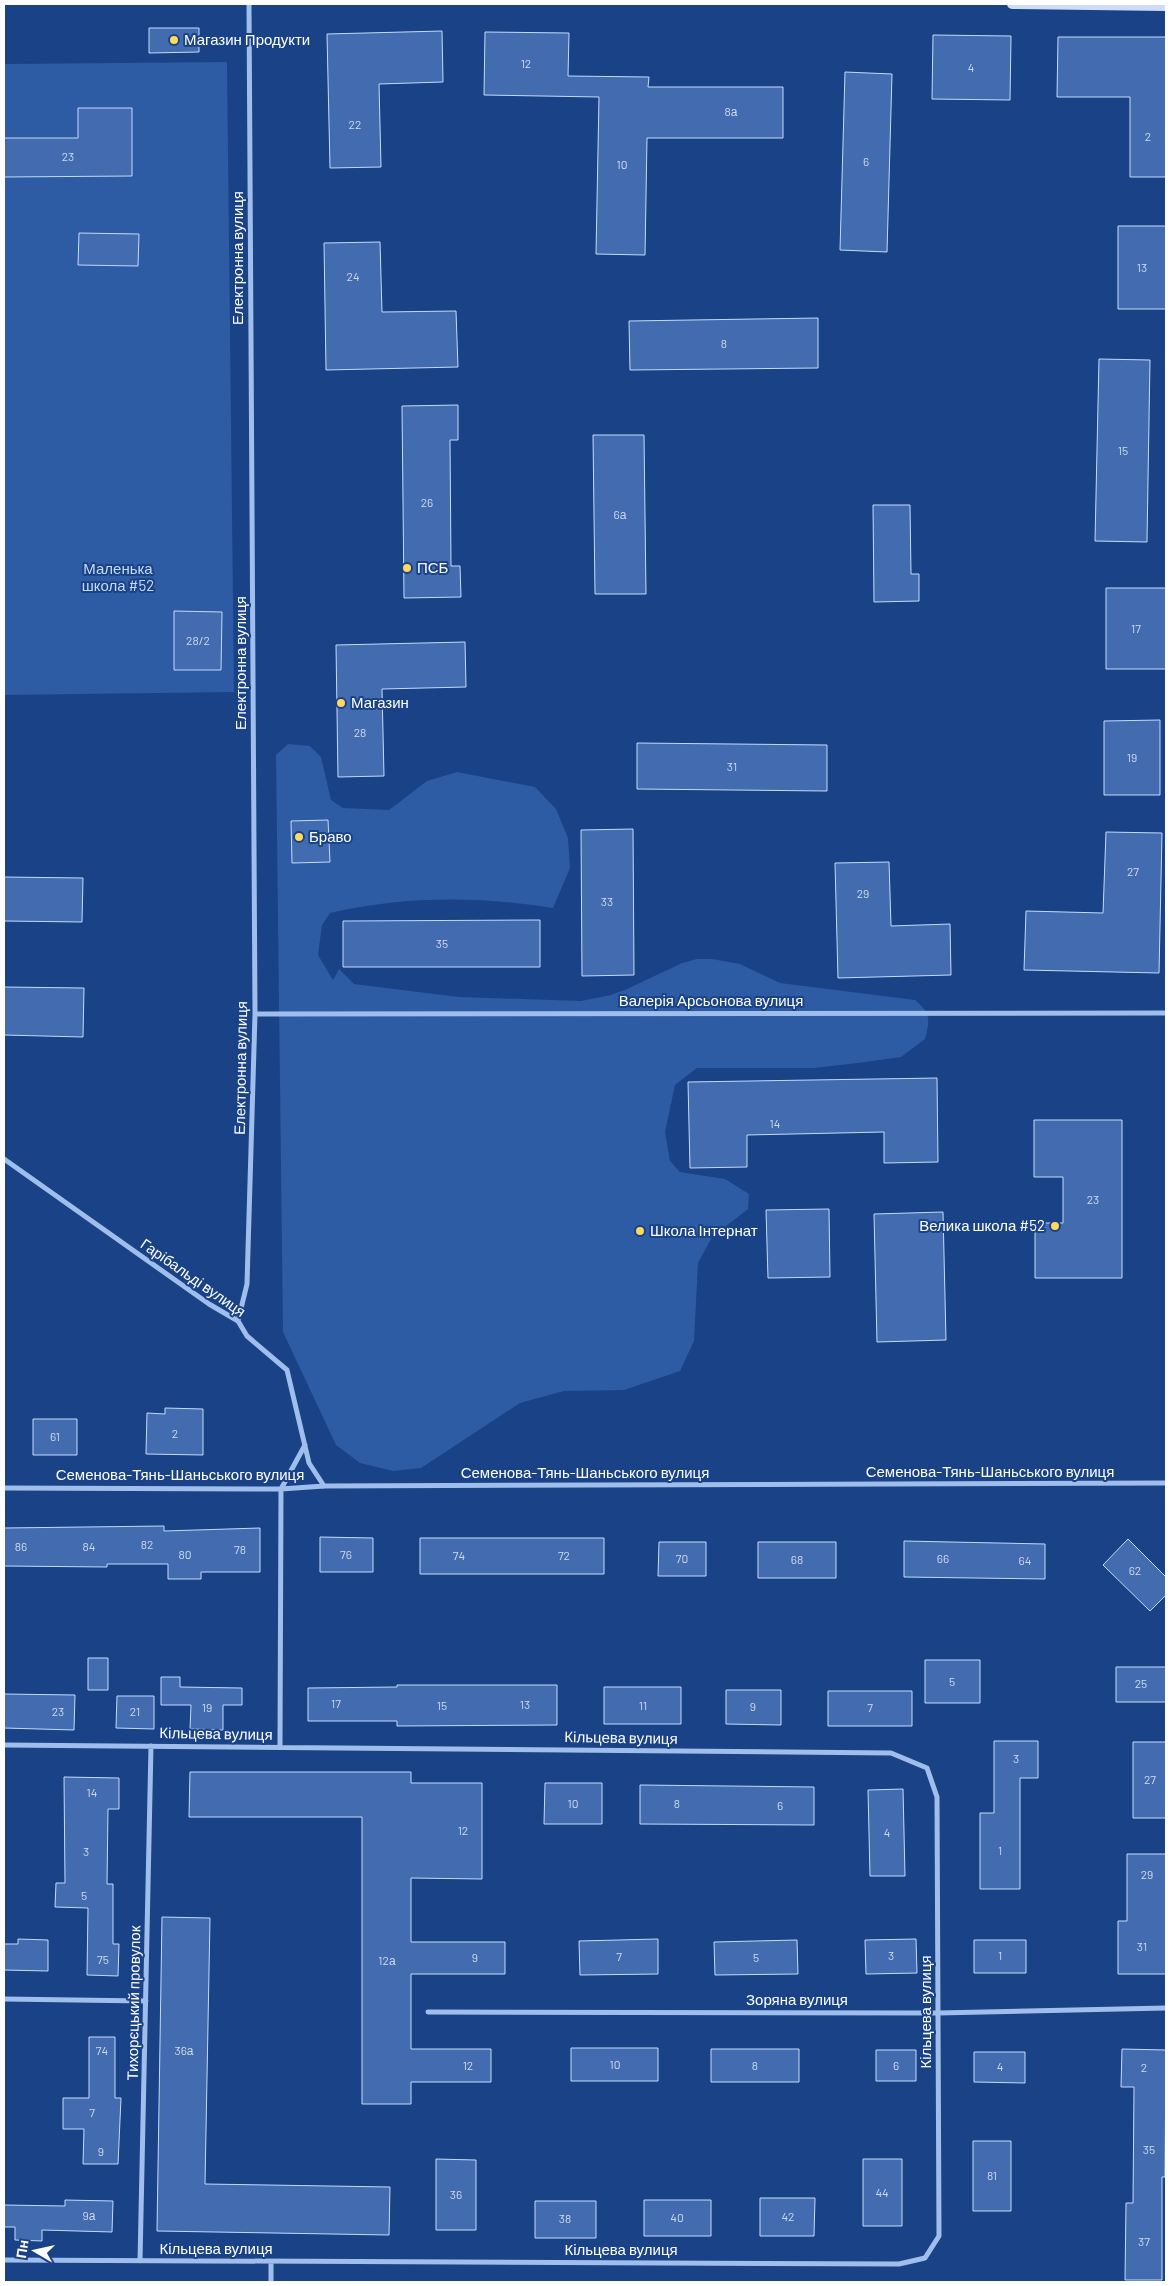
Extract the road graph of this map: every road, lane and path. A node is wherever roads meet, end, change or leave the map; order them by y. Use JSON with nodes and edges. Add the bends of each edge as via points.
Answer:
{"nodes":[{"id":1,"x":249,"y":4,"type":"edge"},
{"id":2,"x":1012,"y":4,"type":"edge"},
{"id":3,"x":1166,"y":6,"type":"edge"},
{"id":4,"x":1166,"y":1013,"type":"edge"},
{"id":5,"x":255,"y":1014,"type":"junction"},
{"id":6,"x":4,"y":1160,"type":"edge"},
{"id":7,"x":238,"y":1321,"type":"junction"},
{"id":8,"x":305,"y":1445,"type":"junction"},
{"id":9,"x":1166,"y":1483,"type":"edge"},
{"id":10,"x":324,"y":1486,"type":"junction"},
{"id":11,"x":4,"y":1488,"type":"edge"},
{"id":12,"x":281,"y":1489,"type":"junction"},
{"id":13,"x":4,"y":1745,"type":"edge"},
{"id":14,"x":151,"y":1746,"type":"junction"},
{"id":15,"x":280,"y":1747,"type":"junction"},
{"id":16,"x":4,"y":1999,"type":"edge"},
{"id":17,"x":146,"y":2001,"type":"junction"},
{"id":18,"x":1166,"y":2008,"type":"edge"},
{"id":19,"x":428,"y":2012,"type":"dead end"},
{"id":20,"x":938,"y":2013,"type":"junction"},
{"id":21,"x":4,"y":2260,"type":"edge"},
{"id":22,"x":140,"y":2261,"type":"junction"},
{"id":23,"x":271,"y":2262,"type":"junction"},
{"id":24,"x":271,"y":2282,"type":"edge"}],
"edges":[{"from":1,"to":5,"type":"street","name":"Електронна вулиця"},
{"from":2,"to":3,"type":"main road"},
{"from":4,"to":5,"type":"street","name":"Валерія Арсьонова вулиця"},
{"from":5,"to":7,"type":"street","name":"Електронна вулиця","via":[[247,1284]]},
{"from":6,"to":7,"type":"street","name":"Гарібальді вулиця","via":[[208,1304]]},
{"from":7,"to":8,"type":"street","name":"Гарібальді вулиця","via":[[247,1336],[286,1370]]},
{"from":8,"to":10,"type":"street","name":"Гарібальді вулиця","via":[[309,1463]]},
{"from":8,"to":12,"type":"street"},
{"from":9,"to":10,"type":"street","name":"Семенова-Тянь-Шаньського вулиця"},
{"from":10,"to":12,"type":"street","name":"Семенова-Тянь-Шаньського вулиця"},
{"from":11,"to":12,"type":"street","name":"Семенова-Тянь-Шаньського вулиця"},
{"from":12,"to":15,"type":"street"},
{"from":13,"to":14,"type":"street","name":"Кільцева вулиця"},
{"from":14,"to":15,"type":"street","name":"Кільцева вулиця"},
{"from":14,"to":17,"type":"street","name":"Тихорєцький провулок"},
{"from":15,"to":20,"type":"street","name":"Кільцева вулиця","via":[[891,1753],[927,1768],[937,1797]]},
{"from":16,"to":17,"type":"street"},
{"from":17,"to":22,"type":"street","name":"Тихорєцький провулок"},
{"from":18,"to":20,"type":"street","name":"Зоряна вулиця"},
{"from":19,"to":20,"type":"street","name":"Зоряна вулиця"},
{"from":20,"to":23,"type":"street","name":"Кільцева вулиця","via":[[939,2236],[925,2258],[899,2264]]},
{"from":21,"to":22,"type":"street","name":"Кільцева вулиця"},
{"from":22,"to":23,"type":"street","name":"Кільцева вулиця"},
{"from":23,"to":24,"type":"street"}]}
